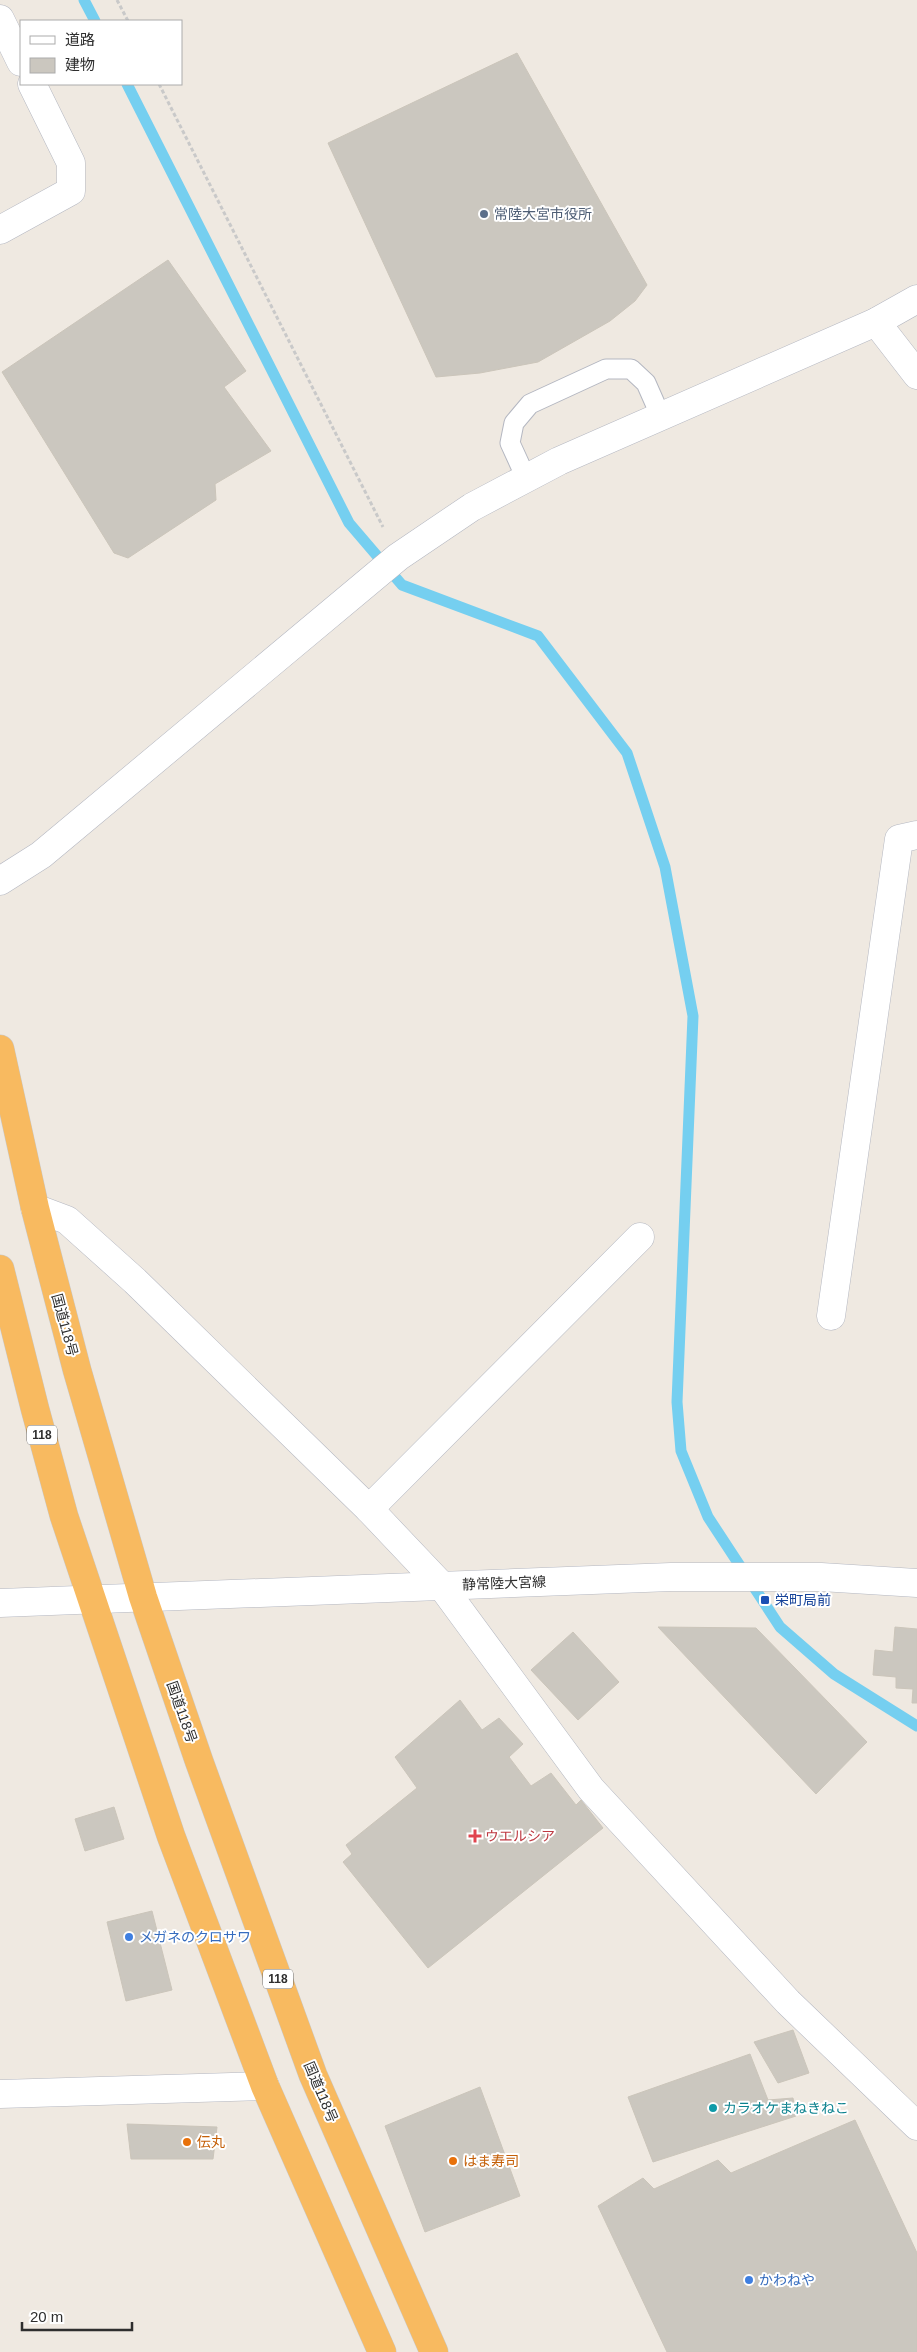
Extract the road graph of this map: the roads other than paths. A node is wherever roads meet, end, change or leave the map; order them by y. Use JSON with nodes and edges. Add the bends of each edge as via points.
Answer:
{"nodes":[{"id":1,"x":0,"y":19,"type":"edge"},
{"id":2,"x":20,"y":60,"type":"edge"},
{"id":3,"x":32,"y":85,"type":"edge"},
{"id":4,"x":0,"y":230,"type":"edge"},
{"id":5,"x":917,"y":299,"type":"edge"},
{"id":6,"x":876,"y":322,"type":"junction"},
{"id":7,"x":917,"y":375,"type":"edge"},
{"id":8,"x":661,"y":417,"type":"junction"},
{"id":9,"x":526,"y":478,"type":"junction"},
{"id":10,"x":917,"y":836,"type":"edge"},
{"id":11,"x":0,"y":881,"type":"edge"},
{"id":12,"x":0,"y":1049,"type":"edge"},
{"id":13,"x":34,"y":1208,"type":"junction"},
{"id":14,"x":640,"y":1237,"type":"dead end"},
{"id":15,"x":0,"y":1269,"type":"edge"},
{"id":16,"x":831,"y":1316,"type":"dead end"},
{"id":17,"x":369,"y":1509,"type":"junction"},
{"id":18,"x":917,"y":1583,"type":"edge"},
{"id":19,"x":441,"y":1585,"type":"junction"},
{"id":20,"x":143,"y":1597,"type":"junction"},
{"id":21,"x":90,"y":1598,"type":"junction"},
{"id":22,"x":0,"y":1603,"type":"edge"},
{"id":23,"x":265,"y":2086,"type":"junction"},
{"id":24,"x":0,"y":2094,"type":"edge"},
{"id":25,"x":917,"y":2126,"type":"edge"},
{"id":26,"x":382,"y":2352,"type":"edge"},
{"id":27,"x":434,"y":2352,"type":"edge"}],
"edges":[{"from":1,"to":2,"type":"street"},
{"from":3,"to":4,"type":"street","via":[[71,163],[71,191]]},
{"from":5,"to":6,"type":"street"},
{"from":6,"to":7,"type":"street"},
{"from":6,"to":8,"type":"street"},
{"from":8,"to":9,"type":"street"},
{"from":8,"to":9,"type":"lane","via":[[646,383],[631,369],[606,369],[530,404],[514,423],[510,443]]},
{"from":9,"to":11,"type":"street","via":[[472,507],[398,557],[41,855]]},
{"from":10,"to":16,"type":"street","via":[[899,839]]},
{"from":12,"to":13,"type":"highway","name":"国道118号","number":"118"},
{"from":13,"to":17,"type":"street","via":[[68,1220]]},
{"from":13,"to":20,"type":"highway","name":"国道118号","number":"118"},
{"from":14,"to":17,"type":"street"},
{"from":15,"to":21,"type":"highway","number":"118","via":[[37,1418]]},
{"from":17,"to":19,"type":"street"},
{"from":18,"to":19,"type":"street","name":"静常陸大宮線","via":[[821,1578],[671,1577]]},
{"from":19,"to":20,"type":"street","name":"静常陸大宮線"},
{"from":19,"to":25,"type":"street","via":[[591,1789],[788,2002]]},
{"from":20,"to":21,"type":"street","name":"静常陸大宮線"},
{"from":20,"to":27,"type":"highway","name":"国道118号","number":"118","via":[[313,2075]]},
{"from":21,"to":22,"type":"street","name":"静常陸大宮線"},
{"from":21,"to":23,"type":"highway","number":"118","via":[[171,1836]]},
{"from":23,"to":24,"type":"street"},
{"from":23,"to":26,"type":"highway","number":"118"}]}
